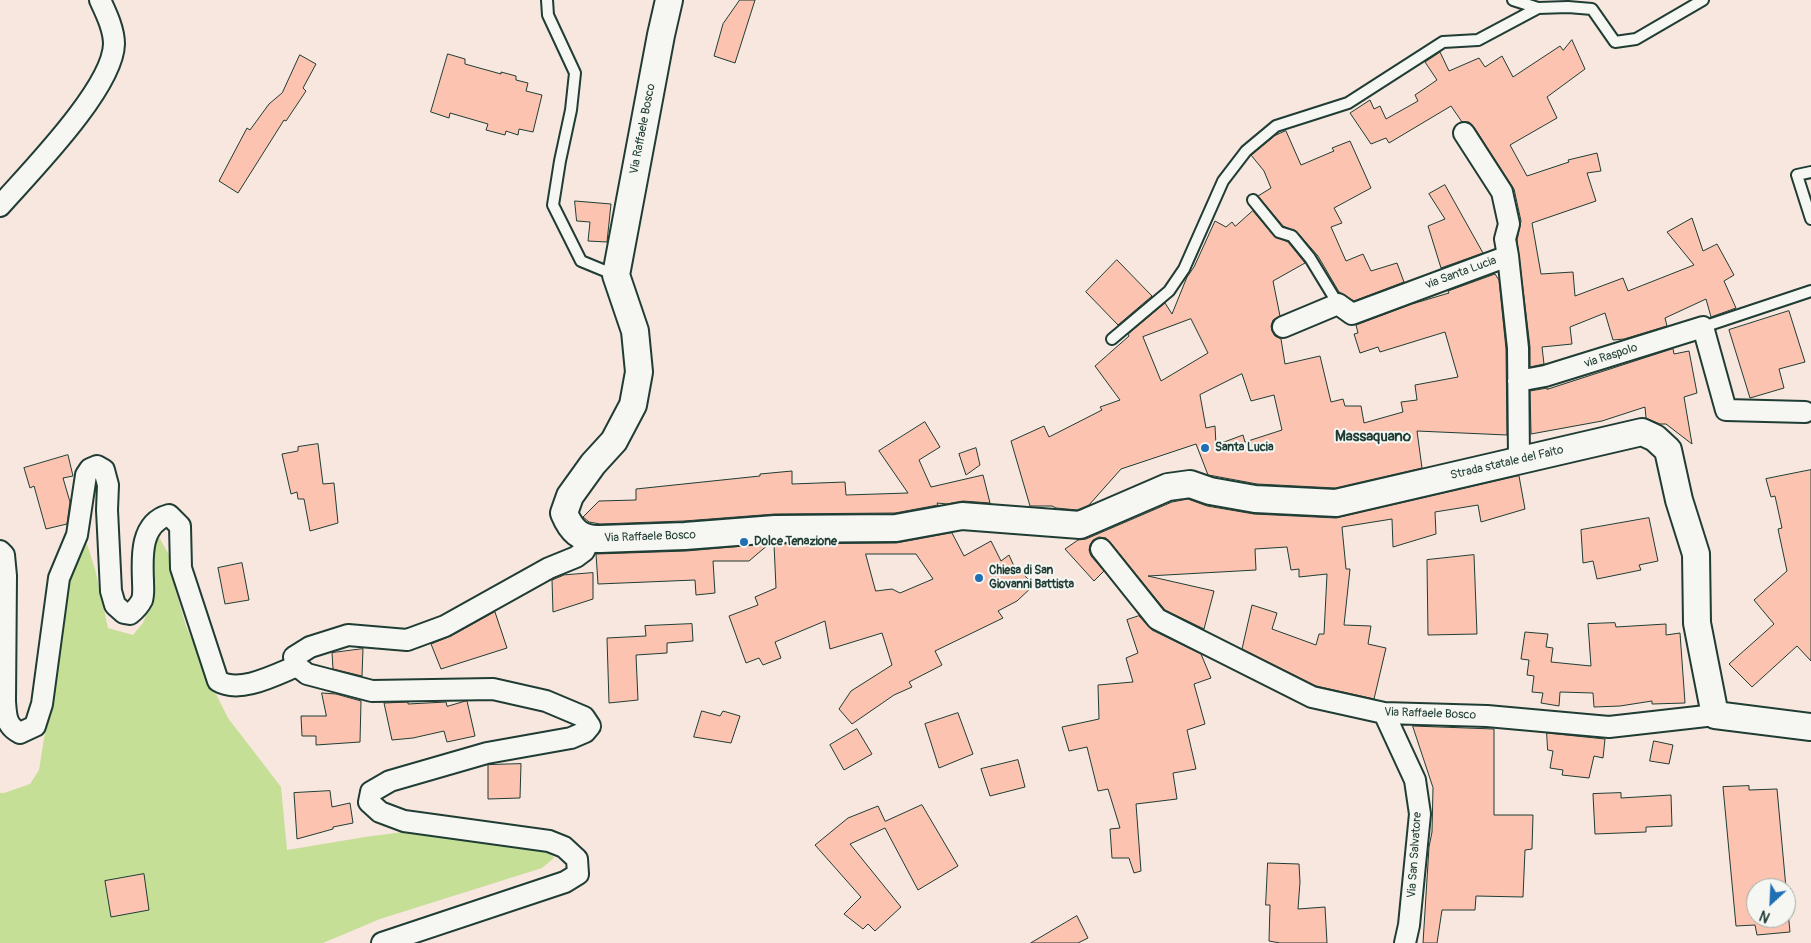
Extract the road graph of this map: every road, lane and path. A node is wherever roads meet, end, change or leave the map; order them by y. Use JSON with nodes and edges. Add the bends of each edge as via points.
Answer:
{"nodes":[{"id":1,"x":100,"y":0,"type":"edge"},
{"id":2,"x":547,"y":0,"type":"edge"},
{"id":3,"x":669,"y":0,"type":"edge"},
{"id":4,"x":1513,"y":0,"type":"edge"},
{"id":5,"x":1702,"y":0,"type":"edge"},
{"id":6,"x":1538,"y":8,"type":"junction"},
{"id":7,"x":1464,"y":134,"type":"dead end"},
{"id":8,"x":1811,"y":172,"type":"edge"},
{"id":9,"x":1253,"y":200,"type":"dead end"},
{"id":10,"x":0,"y":206,"type":"edge"},
{"id":11,"x":1811,"y":219,"type":"edge"},
{"id":12,"x":1508,"y":256,"type":"junction"},
{"id":13,"x":616,"y":275,"type":"junction"},
{"id":14,"x":1811,"y":291,"type":"edge"},
{"id":15,"x":1338,"y":304,"type":"junction"},
{"id":16,"x":1283,"y":327,"type":"dead end"},
{"id":17,"x":1703,"y":327,"type":"junction"},
{"id":18,"x":1112,"y":339,"type":"dead end"},
{"id":19,"x":1518,"y":381,"type":"junction"},
{"id":20,"x":1806,"y":412,"type":"dead end"},
{"id":21,"x":1519,"y":460,"type":"junction"},
{"id":22,"x":1080,"y":525,"type":"joint"},
{"id":23,"x":590,"y":540,"type":"junction"},
{"id":24,"x":1101,"y":549,"type":"dead end"},
{"id":25,"x":0,"y":551,"type":"edge"},
{"id":26,"x":297,"y":666,"type":"junction"},
{"id":27,"x":1384,"y":713,"type":"junction"},
{"id":28,"x":1716,"y":715,"type":"junction"},
{"id":29,"x":1811,"y":727,"type":"edge"},
{"id":30,"x":382,"y":943,"type":"edge"},
{"id":31,"x":1405,"y":943,"type":"edge"}],
"edges":[{"from":1,"to":10,"type":"street","via":[[114,44],[110,66],[82,112]]},
{"from":2,"to":13,"type":"lane","via":[[548,15],[575,73],[553,205],[581,261]]},
{"from":3,"to":13,"type":"street","name":"Via Raffaele Bosco"},
{"from":4,"to":6,"type":"lane"},
{"from":5,"to":6,"type":"lane","via":[[1636,39],[1615,42],[1592,9]]},
{"from":6,"to":18,"type":"lane","via":[[1478,40],[1444,42],[1348,103],[1276,126],[1246,151],[1223,181],[1184,269],[1169,291]]},
{"from":7,"to":12,"type":"street","via":[[1502,192],[1510,224],[1505,239]]},
{"from":8,"to":11,"type":"lane","via":[[1797,175]]},
{"from":9,"to":15,"type":"lane","via":[[1279,232],[1292,236],[1310,258]]},
{"from":12,"to":15,"type":"street","name":"via Santa Lucia","via":[[1352,314]]},
{"from":12,"to":19,"type":"street","name":"via Santa Lucia","via":[[1518,348]]},
{"from":13,"to":23,"type":"street","name":"Via Raffaele Bosco","via":[[635,331],[639,372],[633,404],[614,441],[570,496],[564,513],[577,534]]},
{"from":14,"to":17,"type":"lane","name":"via Raspolo"},
{"from":15,"to":16,"type":"street"},
{"from":17,"to":19,"type":"street","name":"via Raspolo","via":[[1545,376]]},
{"from":17,"to":20,"type":"street","via":[[1726,410]]},
{"from":19,"to":21,"type":"street","name":"via Santa Lucia"},
{"from":21,"to":22,"type":"street","name":"Strada statale del Faito","via":[[1336,503],[1255,499],[1190,484],[1168,486]]},
{"from":21,"to":28,"type":"street","name":"Strada statale del Faito","via":[[1642,432],[1668,450],[1696,554],[1697,623]]},
{"from":22,"to":23,"type":"street","name":"Via Raffaele Bosco","via":[[962,516],[896,528],[775,530]]},
{"from":23,"to":26,"type":"street","via":[[576,557],[549,568],[445,626],[407,640],[348,635],[310,647],[294,657]]},
{"from":24,"to":27,"type":"street","name":"Via Raffaele Bosco","via":[[1157,619],[1312,697]]},
{"from":25,"to":26,"type":"street","via":[[4,555],[6,576],[7,721],[20,733],[35,726],[42,704],[59,578],[77,535],[86,475],[97,466],[104,470],[108,485],[111,591],[115,605],[130,614],[137,609],[143,598],[142,552],[148,531],[162,517],[169,515],[180,526],[180,568],[218,681],[224,685],[240,686]]},
{"from":26,"to":30,"type":"street","via":[[307,674],[372,691],[493,689],[546,701],[584,717],[590,726],[571,738],[487,753],[390,781],[371,792],[369,802],[380,812],[404,822],[549,841],[564,847],[577,859],[578,874],[565,882]]},
{"from":27,"to":28,"type":"street","name":"Via Raffaele Bosco","via":[[1487,716],[1608,727]]},
{"from":27,"to":31,"type":"street","name":"Via San Salvatore","via":[[1415,780],[1420,814]]},
{"from":28,"to":29,"type":"street","name":"Via Raffaele Bosco"}]}
